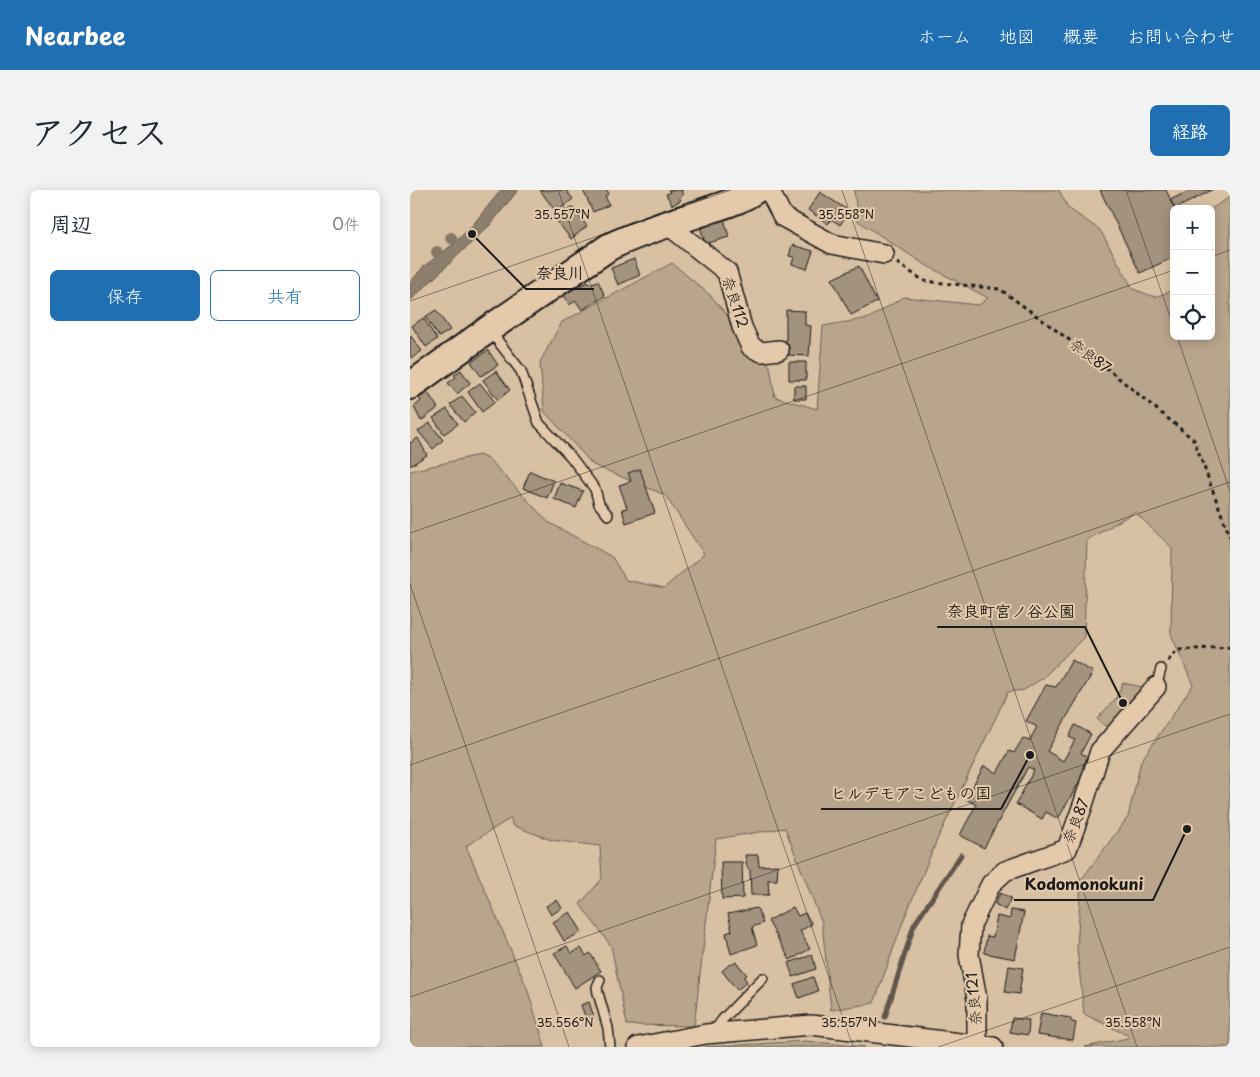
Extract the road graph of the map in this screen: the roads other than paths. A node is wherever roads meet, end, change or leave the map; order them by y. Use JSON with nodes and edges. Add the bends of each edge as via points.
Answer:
{"nodes":[{"id":1,"x":755,"y":190,"type":"edge"},
{"id":2,"x":769,"y":190,"type":"edge"},
{"id":3,"x":667,"y":224,"type":"junction"},
{"id":4,"x":884,"y":254,"type":"road end"},
{"id":5,"x":489,"y":330,"type":"junction"},
{"id":6,"x":779,"y":350,"type":"dead end"},
{"id":7,"x":410,"y":386,"type":"edge"},
{"id":8,"x":608,"y":515,"type":"dead end"},
{"id":9,"x":1158,"y":678,"type":"road end"},
{"id":10,"x":969,"y":955,"type":"joint"},
{"id":11,"x":763,"y":978,"type":"dead end"},
{"id":12,"x":600,"y":980,"type":"dead end"},
{"id":13,"x":713,"y":1034,"type":"junction"},
{"id":14,"x":985,"y":1046,"type":"edge"},
{"id":15,"x":610,"y":1047,"type":"edge"},
{"id":16,"x":638,"y":1047,"type":"edge"}],
"edges":[{"from":1,"to":3,"type":"main road","via":[[737,200]]},
{"from":2,"to":4,"type":"street","via":[[783,217],[832,244]]},
{"from":3,"to":5,"type":"main road","via":[[609,248]]},
{"from":3,"to":6,"type":"street","name":"奈良112","via":[[727,272],[751,347],[762,352]]},
{"from":5,"to":7,"type":"main road"},
{"from":5,"to":8,"type":"lane","via":[[521,372],[539,423],[571,457]]},
{"from":9,"to":10,"type":"street","name":"奈良87","via":[[1100,751],[1067,849],[1005,871],[991,884],[971,925]]},
{"from":10,"to":14,"type":"street","name":"奈良121"},
{"from":11,"to":13,"type":"lane","via":[[722,1020]]},
{"from":12,"to":15,"type":"lane","via":[[597,988]]},
{"from":13,"to":14,"type":"street","via":[[812,1025]]},
{"from":13,"to":16,"type":"street"}]}
